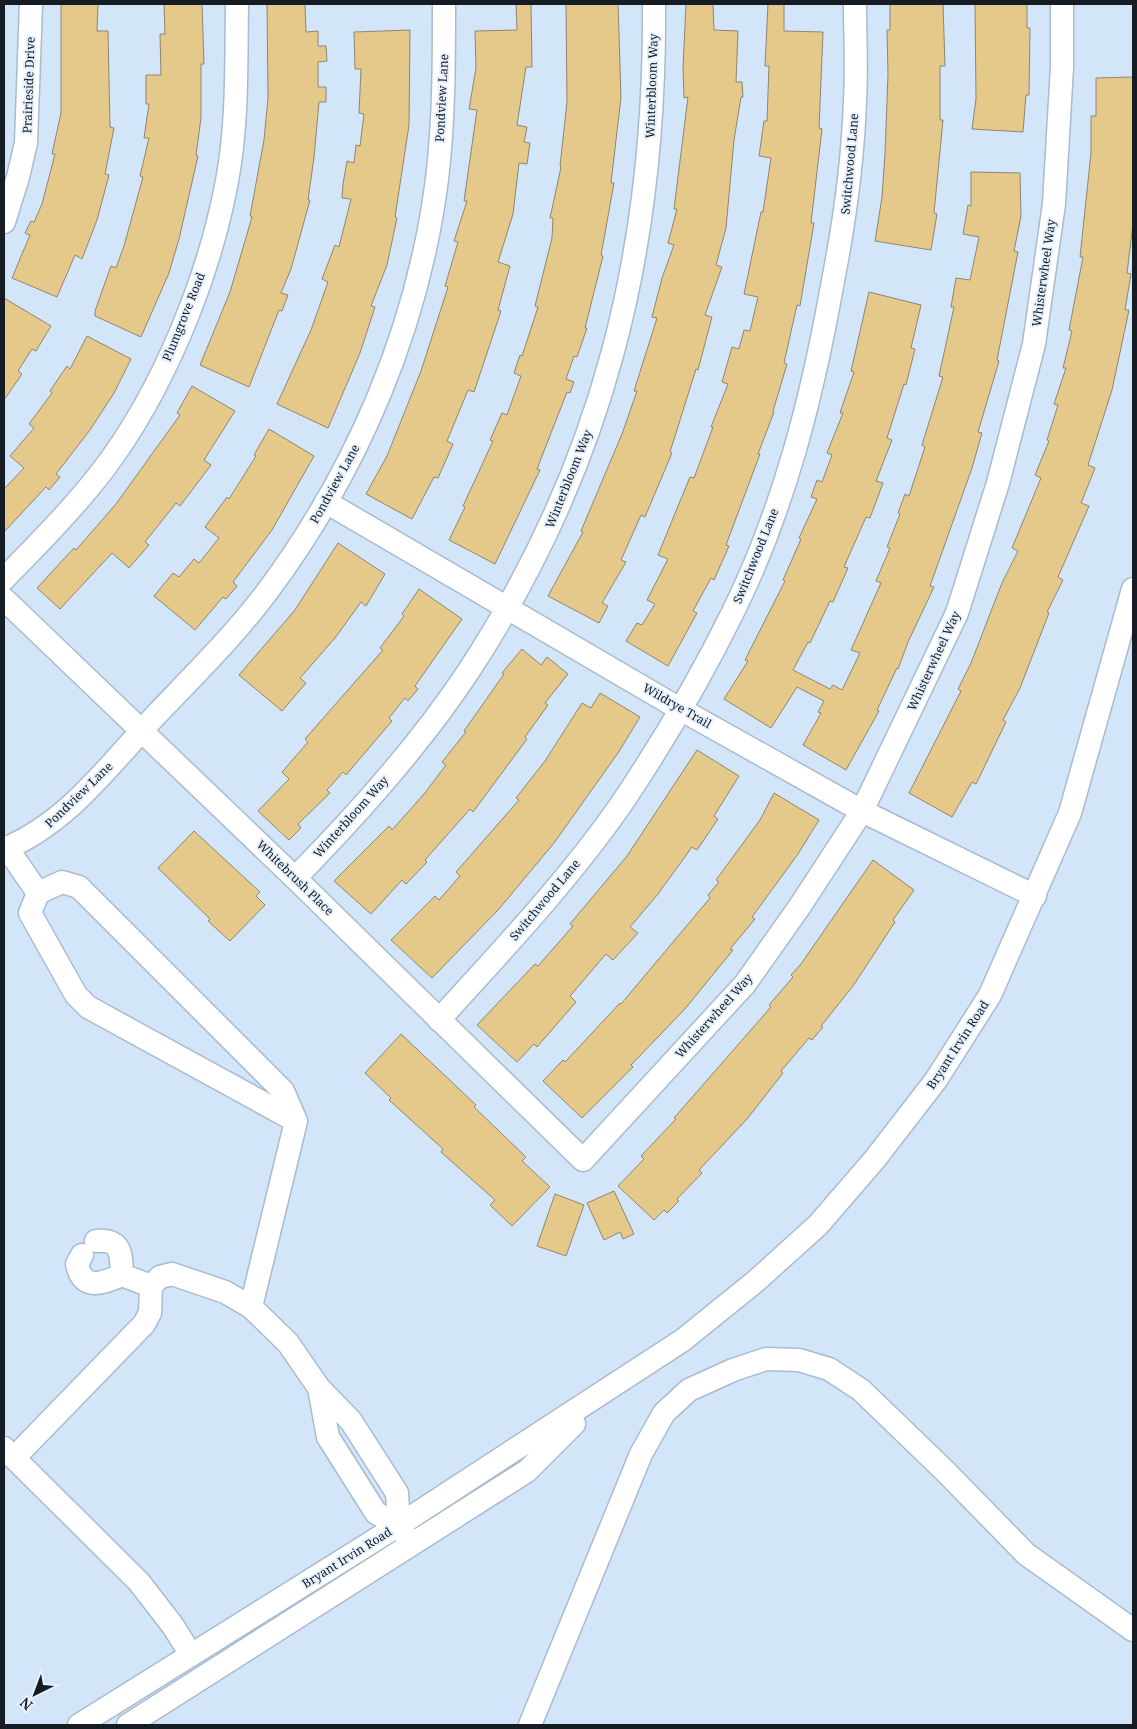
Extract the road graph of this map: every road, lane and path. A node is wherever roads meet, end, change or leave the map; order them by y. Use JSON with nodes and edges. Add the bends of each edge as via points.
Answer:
{"nodes":[{"id":1,"x":31,"y":4,"type":"edge"},
{"id":2,"x":237,"y":4,"type":"edge"},
{"id":3,"x":444,"y":4,"type":"edge"},
{"id":4,"x":654,"y":4,"type":"edge"},
{"id":5,"x":855,"y":4,"type":"edge"},
{"id":6,"x":1062,"y":4,"type":"edge"},
{"id":7,"x":4,"y":222,"type":"edge"},
{"id":8,"x":326,"y":502,"type":"junction"},
{"id":9,"x":4,"y":579,"type":"edge"},
{"id":10,"x":1133,"y":589,"type":"edge"},
{"id":11,"x":4,"y":599,"type":"edge"},
{"id":12,"x":508,"y":606,"type":"junction"},
{"id":13,"x":680,"y":709,"type":"junction"},
{"id":14,"x":142,"y":730,"type":"junction"},
{"id":15,"x":862,"y":811,"type":"junction"},
{"id":16,"x":5,"y":849,"type":"edge"},
{"id":17,"x":295,"y":878,"type":"junction"},
{"id":18,"x":38,"y":893,"type":"junction"},
{"id":19,"x":1035,"y":896,"type":"junction"},
{"id":20,"x":439,"y":1020,"type":"junction"},
{"id":21,"x":296,"y":1121,"type":"junction"},
{"id":22,"x":583,"y":1160,"type":"joint"},
{"id":23,"x":122,"y":1275,"type":"junction"},
{"id":24,"x":151,"y":1286,"type":"junction"},
{"id":25,"x":251,"y":1307,"type":"junction"},
{"id":26,"x":319,"y":1388,"type":"junction"},
{"id":27,"x":9,"y":1453,"type":"edge"},
{"id":28,"x":381,"y":1468,"type":"junction"},
{"id":29,"x":358,"y":1483,"type":"junction"},
{"id":30,"x":405,"y":1534,"type":"junction"},
{"id":31,"x":1133,"y":1630,"type":"edge"},
{"id":32,"x":192,"y":1655,"type":"junction"},
{"id":33,"x":79,"y":1725,"type":"edge"},
{"id":34,"x":128,"y":1725,"type":"edge"},
{"id":35,"x":530,"y":1725,"type":"edge"}],
"edges":[{"from":1,"to":7,"type":"street","name":"Prairieside Drive","via":[[26,143]]},
{"from":2,"to":9,"type":"street","name":"Plumgrove Road","via":[[236,106],[227,180],[210,251],[185,321],[144,405],[104,468],[67,514]]},
{"from":3,"to":8,"type":"street","name":"Pondview Lane","via":[[445,77],[441,134],[431,216],[416,282],[404,326],[371,417]]},
{"from":4,"to":12,"type":"street","name":"Winterbloom Way","via":[[654,100],[647,180],[637,248],[621,319],[601,399],[577,465],[551,526]]},
{"from":5,"to":13,"type":"street","name":"Switchwood Lane","via":[[855,100],[846,210],[824,333],[800,436],[764,541],[734,611]]},
{"from":6,"to":15,"type":"street","name":"Whisterwheel Way","via":[[1062,67],[1054,204],[1034,344],[998,483],[957,613]]},
{"from":8,"to":12,"type":"street","name":"Wildrye Trail"},
{"from":8,"to":14,"type":"street","name":"Pondview Lane","via":[[291,559],[241,626]]},
{"from":10,"to":19,"type":"street","name":"Bryant Irvin Road","via":[[1070,813]]},
{"from":11,"to":14,"type":"street","name":"Whitebrush Place"},
{"from":12,"to":13,"type":"street","name":"Wildrye Trail"},
{"from":12,"to":17,"type":"street","name":"Winterbloom Way","via":[[468,671],[405,756]]},
{"from":13,"to":15,"type":"street","name":"Wildrye Trail"},
{"from":13,"to":20,"type":"street","name":"Switchwood Lane","via":[[622,803],[581,857]]},
{"from":14,"to":16,"type":"street","name":"Pondview Lane","via":[[50,825]]},
{"from":14,"to":17,"type":"street","name":"Whitebrush Place"},
{"from":15,"to":19,"type":"street","name":"Wildrye Trail"},
{"from":15,"to":22,"type":"street","name":"Whisterwheel Way","via":[[745,984]]},
{"from":16,"to":18,"type":"street"},
{"from":17,"to":20,"type":"street","name":"Whitebrush Place"},
{"from":18,"to":21,"type":"street","via":[[62,882],[78,887],[283,1090]]},
{"from":18,"to":21,"type":"street","via":[[30,913],[76,995],[88,1007]]},
{"from":19,"to":30,"type":"street","name":"Bryant Irvin Road","via":[[990,995],[941,1072],[876,1158],[818,1225],[683,1340],[612,1387],[527,1470]]},
{"from":20,"to":22,"type":"street","name":"Whitebrush Place"},
{"from":21,"to":25,"type":"street"},
{"from":23,"to":23,"type":"street","via":[[121,1254],[115,1244],[107,1240],[89,1248],[77,1264],[79,1274],[88,1282],[99,1284]]},
{"from":23,"to":24,"type":"street"},
{"from":24,"to":25,"type":"street","via":[[160,1277],[172,1274],[225,1292]]},
{"from":24,"to":27,"type":"street","via":[[150,1313],[144,1324]]},
{"from":25,"to":26,"type":"street","via":[[288,1343]]},
{"from":26,"to":28,"type":"street","via":[[351,1421]]},
{"from":26,"to":29,"type":"street","via":[[328,1437]]},
{"from":27,"to":32,"type":"street","via":[[139,1582]]},
{"from":28,"to":29,"type":"street"},
{"from":28,"to":30,"type":"street","via":[[397,1493]]},
{"from":29,"to":30,"type":"street","via":[[376,1513]]},
{"from":30,"to":32,"type":"street","name":"Bryant Irvin Road"},
{"from":30,"to":34,"type":"street","name":"Bryant Irvin Road"},
{"from":31,"to":35,"type":"street","via":[[1026,1554],[861,1390],[829,1369],[799,1360],[766,1358],[689,1390],[664,1413],[641,1454]]},
{"from":32,"to":33,"type":"street","name":"Bryant Irvin Road"}]}
